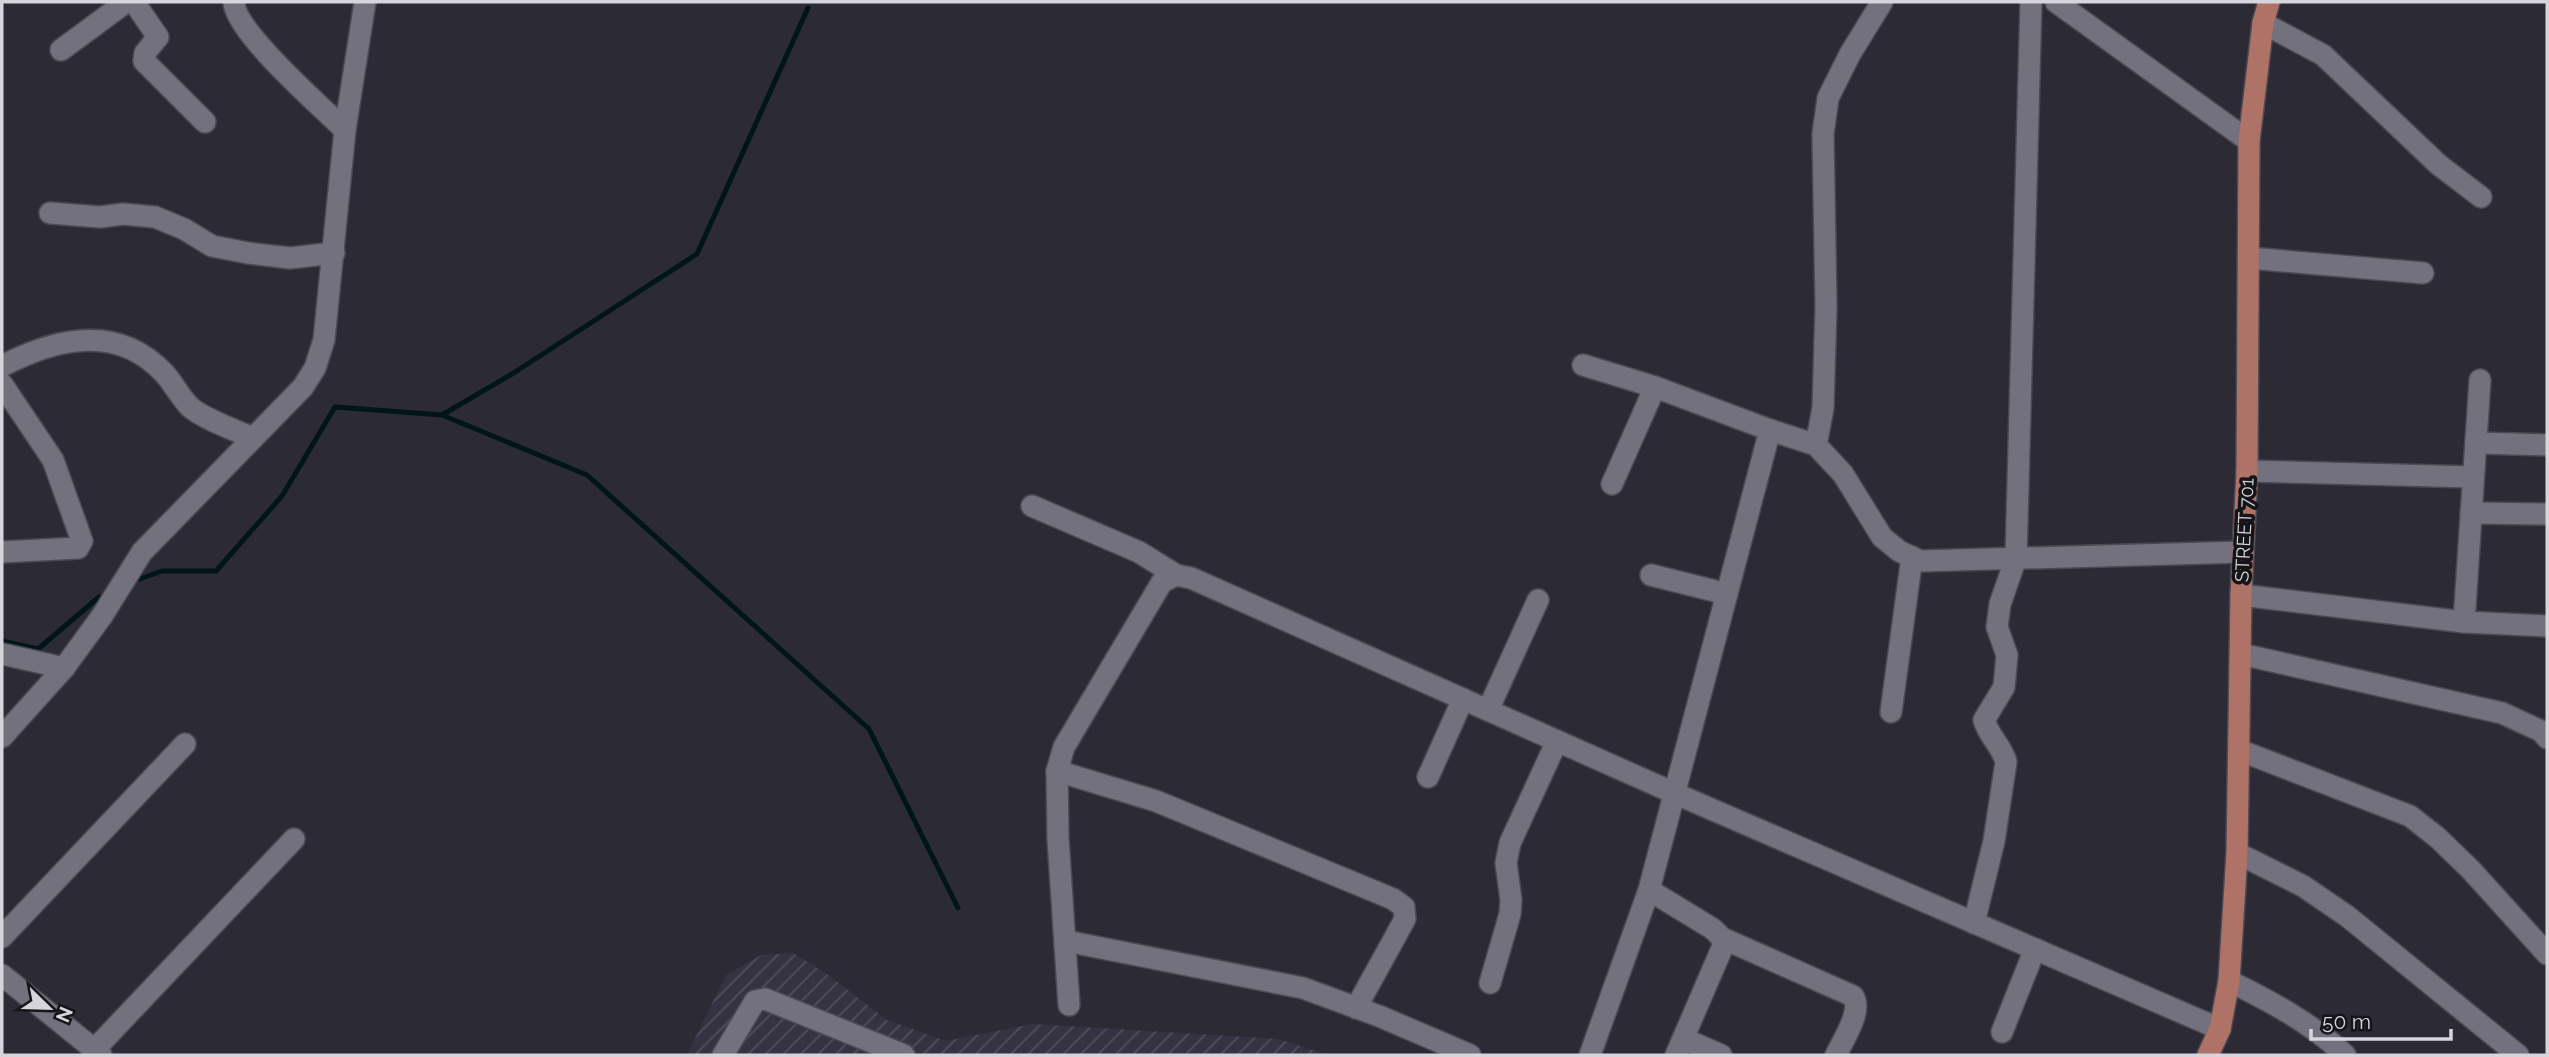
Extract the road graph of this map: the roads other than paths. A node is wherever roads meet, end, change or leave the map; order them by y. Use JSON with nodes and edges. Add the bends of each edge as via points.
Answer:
{"nodes":[{"id":1,"x":126,"y":2,"type":"edge"},
{"id":2,"x":134,"y":2,"type":"edge"},
{"id":3,"x":234,"y":2,"type":"edge"},
{"id":4,"x":365,"y":2,"type":"edge"},
{"id":5,"x":1882,"y":2,"type":"edge"},
{"id":6,"x":2031,"y":2,"type":"edge"},
{"id":7,"x":2056,"y":2,"type":"edge"},
{"id":8,"x":2269,"y":2,"type":"edge"},
{"id":9,"x":2263,"y":23,"type":"junction"},
{"id":10,"x":61,"y":50,"type":"dead end"},
{"id":11,"x":205,"y":122,"type":"dead end"},
{"id":12,"x":345,"y":130,"type":"junction"},
{"id":13,"x":2249,"y":141,"type":"junction"},
{"id":14,"x":2481,"y":197,"type":"dead end"},
{"id":15,"x":50,"y":213,"type":"dead end"},
{"id":16,"x":334,"y":253,"type":"junction"},
{"id":17,"x":2249,"y":258,"type":"junction"},
{"id":18,"x":2423,"y":272,"type":"dead end"},
{"id":19,"x":1583,"y":365,"type":"dead end"},
{"id":20,"x":2,"y":366,"type":"edge"},
{"id":21,"x":2480,"y":380,"type":"dead end"},
{"id":22,"x":2,"y":384,"type":"edge"},
{"id":23,"x":1655,"y":387,"type":"junction"},
{"id":24,"x":1770,"y":430,"type":"junction"},
{"id":25,"x":253,"y":438,"type":"junction"},
{"id":26,"x":2476,"y":443,"type":"junction"},
{"id":27,"x":1816,"y":445,"type":"junction"},
{"id":28,"x":2547,"y":445,"type":"edge"},
{"id":29,"x":2247,"y":471,"type":"junction"},
{"id":30,"x":2473,"y":477,"type":"junction"},
{"id":31,"x":1612,"y":484,"type":"dead end"},
{"id":32,"x":1032,"y":506,"type":"dead end"},
{"id":33,"x":2471,"y":513,"type":"junction"},
{"id":34,"x":2547,"y":514,"type":"edge"},
{"id":35,"x":2,"y":552,"type":"edge"},
{"id":36,"x":2243,"y":552,"type":"junction"},
{"id":37,"x":1912,"y":557,"type":"junction"},
{"id":38,"x":2016,"y":558,"type":"junction"},
{"id":39,"x":1176,"y":575,"type":"junction"},
{"id":40,"x":1651,"y":575,"type":"dead end"},
{"id":41,"x":1727,"y":594,"type":"junction"},
{"id":42,"x":2241,"y":595,"type":"junction"},
{"id":43,"x":1538,"y":600,"type":"dead end"},
{"id":44,"x":2464,"y":622,"type":"junction"},
{"id":45,"x":2547,"y":626,"type":"edge"},
{"id":46,"x":2,"y":654,"type":"edge"},
{"id":47,"x":2241,"y":654,"type":"junction"},
{"id":48,"x":64,"y":667,"type":"junction"},
{"id":49,"x":1463,"y":699,"type":"junction"},
{"id":50,"x":1488,"y":710,"type":"junction"},
{"id":51,"x":1891,"y":712,"type":"dead end"},
{"id":52,"x":2,"y":737,"type":"edge"},
{"id":53,"x":2547,"y":738,"type":"edge"},
{"id":54,"x":1557,"y":741,"type":"junction"},
{"id":55,"x":185,"y":744,"type":"dead end"},
{"id":56,"x":2239,"y":750,"type":"junction"},
{"id":57,"x":1057,"y":771,"type":"junction"},
{"id":58,"x":1428,"y":776,"type":"dead end"},
{"id":59,"x":1674,"y":793,"type":"junction"},
{"id":60,"x":294,"y":839,"type":"dead end"},
{"id":61,"x":2237,"y":853,"type":"junction"},
{"id":62,"x":1649,"y":890,"type":"junction"},
{"id":63,"x":1974,"y":923,"type":"junction"},
{"id":64,"x":2,"y":937,"type":"edge"},
{"id":65,"x":1722,"y":938,"type":"junction"},
{"id":66,"x":1066,"y":941,"type":"junction"},
{"id":67,"x":2035,"y":949,"type":"junction"},
{"id":68,"x":2547,"y":954,"type":"edge"},
{"id":69,"x":2,"y":975,"type":"edge"},
{"id":70,"x":2230,"y":981,"type":"junction"},
{"id":71,"x":1490,"y":982,"type":"dead end"},
{"id":72,"x":1069,"y":1005,"type":"dead end"},
{"id":73,"x":1356,"y":1008,"type":"junction"},
{"id":74,"x":2220,"y":1029,"type":"junction"},
{"id":75,"x":2001,"y":1032,"type":"dead end"},
{"id":76,"x":1680,"y":1047,"type":"edge"},
{"id":77,"x":97,"y":1053,"type":"edge"},
{"id":78,"x":724,"y":1055,"type":"edge"},
{"id":79,"x":904,"y":1055,"type":"edge"},
{"id":80,"x":1471,"y":1055,"type":"edge"},
{"id":81,"x":1590,"y":1055,"type":"edge"},
{"id":82,"x":1721,"y":1055,"type":"edge"},
{"id":83,"x":1836,"y":1055,"type":"edge"},
{"id":84,"x":2208,"y":1055,"type":"edge"},
{"id":85,"x":2345,"y":1055,"type":"edge"},
{"id":86,"x":2518,"y":1055,"type":"edge"}],
"edges":[{"from":1,"to":10,"type":"street"},
{"from":2,"to":11,"type":"street","via":[[159,37],[144,61]]},
{"from":3,"to":12,"type":"street","via":[[251,36]]},
{"from":4,"to":12,"type":"street"},
{"from":5,"to":27,"type":"street","via":[[1828,98],[1822,134],[1826,307],[1823,408]]},
{"from":6,"to":38,"type":"street"},
{"from":7,"to":13,"type":"street"},
{"from":8,"to":9,"type":"main road","name":"STREET 701"},
{"from":9,"to":13,"type":"main road","name":"STREET 701"},
{"from":9,"to":14,"type":"street","via":[[2323,55],[2440,165]]},
{"from":12,"to":16,"type":"street"},
{"from":13,"to":17,"type":"main road","name":"STREET 701"},
{"from":15,"to":16,"type":"street","via":[[155,217],[212,246],[248,253],[290,258]]},
{"from":16,"to":25,"type":"street","via":[[324,340],[315,368],[303,387]]},
{"from":17,"to":18,"type":"street"},
{"from":17,"to":29,"type":"main road","name":"STREET 701"},
{"from":19,"to":23,"type":"street"},
{"from":20,"to":25,"type":"street","via":[[54,344],[88,339],[113,343],[137,352],[163,372],[191,408]]},
{"from":21,"to":26,"type":"street"},
{"from":22,"to":35,"type":"street","via":[[52,460],[82,541],[78,548]]},
{"from":23,"to":24,"type":"street"},
{"from":23,"to":31,"type":"street"},
{"from":24,"to":27,"type":"street"},
{"from":24,"to":41,"type":"street"},
{"from":25,"to":48,"type":"street","via":[[142,552]]},
{"from":26,"to":28,"type":"street"},
{"from":26,"to":30,"type":"street"},
{"from":27,"to":37,"type":"street","via":[[1843,474],[1882,537]]},
{"from":29,"to":30,"type":"street"},
{"from":29,"to":36,"type":"main road","name":"STREET 701"},
{"from":30,"to":33,"type":"street"},
{"from":32,"to":39,"type":"street","via":[[1139,551]]},
{"from":33,"to":34,"type":"street"},
{"from":33,"to":44,"type":"street"},
{"from":36,"to":38,"type":"street"},
{"from":36,"to":42,"type":"main road","name":"STREET 701"},
{"from":37,"to":38,"type":"street","via":[[1920,561]]},
{"from":37,"to":51,"type":"street"},
{"from":38,"to":63,"type":"street","via":[[1997,627],[2007,655],[2004,687],[1984,720],[2006,762],[1994,841]]},
{"from":39,"to":49,"type":"street"},
{"from":39,"to":57,"type":"street","via":[[1162,582],[1064,747]]},
{"from":40,"to":41,"type":"street"},
{"from":41,"to":59,"type":"street"},
{"from":42,"to":44,"type":"street"},
{"from":42,"to":47,"type":"main road","name":"STREET 701"},
{"from":43,"to":50,"type":"street"},
{"from":44,"to":45,"type":"street"},
{"from":46,"to":48,"type":"street"},
{"from":47,"to":53,"type":"street","via":[[2502,713]]},
{"from":47,"to":56,"type":"main road","name":"STREET 701"},
{"from":48,"to":52,"type":"street"},
{"from":49,"to":50,"type":"street"},
{"from":49,"to":58,"type":"street"},
{"from":50,"to":54,"type":"street"},
{"from":54,"to":59,"type":"street"},
{"from":54,"to":71,"type":"street","via":[[1510,844],[1506,863],[1510,914]]},
{"from":55,"to":64,"type":"street"},
{"from":56,"to":61,"type":"main road","name":"STREET 701"},
{"from":56,"to":68,"type":"street","via":[[2410,816],[2471,870]]},
{"from":57,"to":66,"type":"street"},
{"from":57,"to":73,"type":"street","via":[[1156,802],[1404,907],[1405,919]]},
{"from":59,"to":62,"type":"street"},
{"from":59,"to":63,"type":"street"},
{"from":60,"to":77,"type":"street"},
{"from":61,"to":70,"type":"main road","name":"STREET 701"},
{"from":61,"to":86,"type":"street","via":[[2303,886],[2347,916]]},
{"from":62,"to":65,"type":"street"},
{"from":62,"to":81,"type":"street"},
{"from":63,"to":67,"type":"street"},
{"from":65,"to":76,"type":"street","via":[[1723,946]]},
{"from":65,"to":83,"type":"street","via":[[1853,996],[1855,1011]]},
{"from":66,"to":72,"type":"street"},
{"from":66,"to":73,"type":"street","via":[[1303,988]]},
{"from":67,"to":74,"type":"street"},
{"from":67,"to":75,"type":"street"},
{"from":69,"to":77,"type":"street"},
{"from":70,"to":74,"type":"main road","name":"STREET 701"},
{"from":70,"to":85,"type":"street","via":[[2284,1008],[2325,1035]]},
{"from":73,"to":80,"type":"street"},
{"from":74,"to":84,"type":"main road","name":"STREET 701"},
{"from":76,"to":82,"type":"street"},
{"from":78,"to":79,"type":"street","via":[[755,1000],[765,999]]}]}
